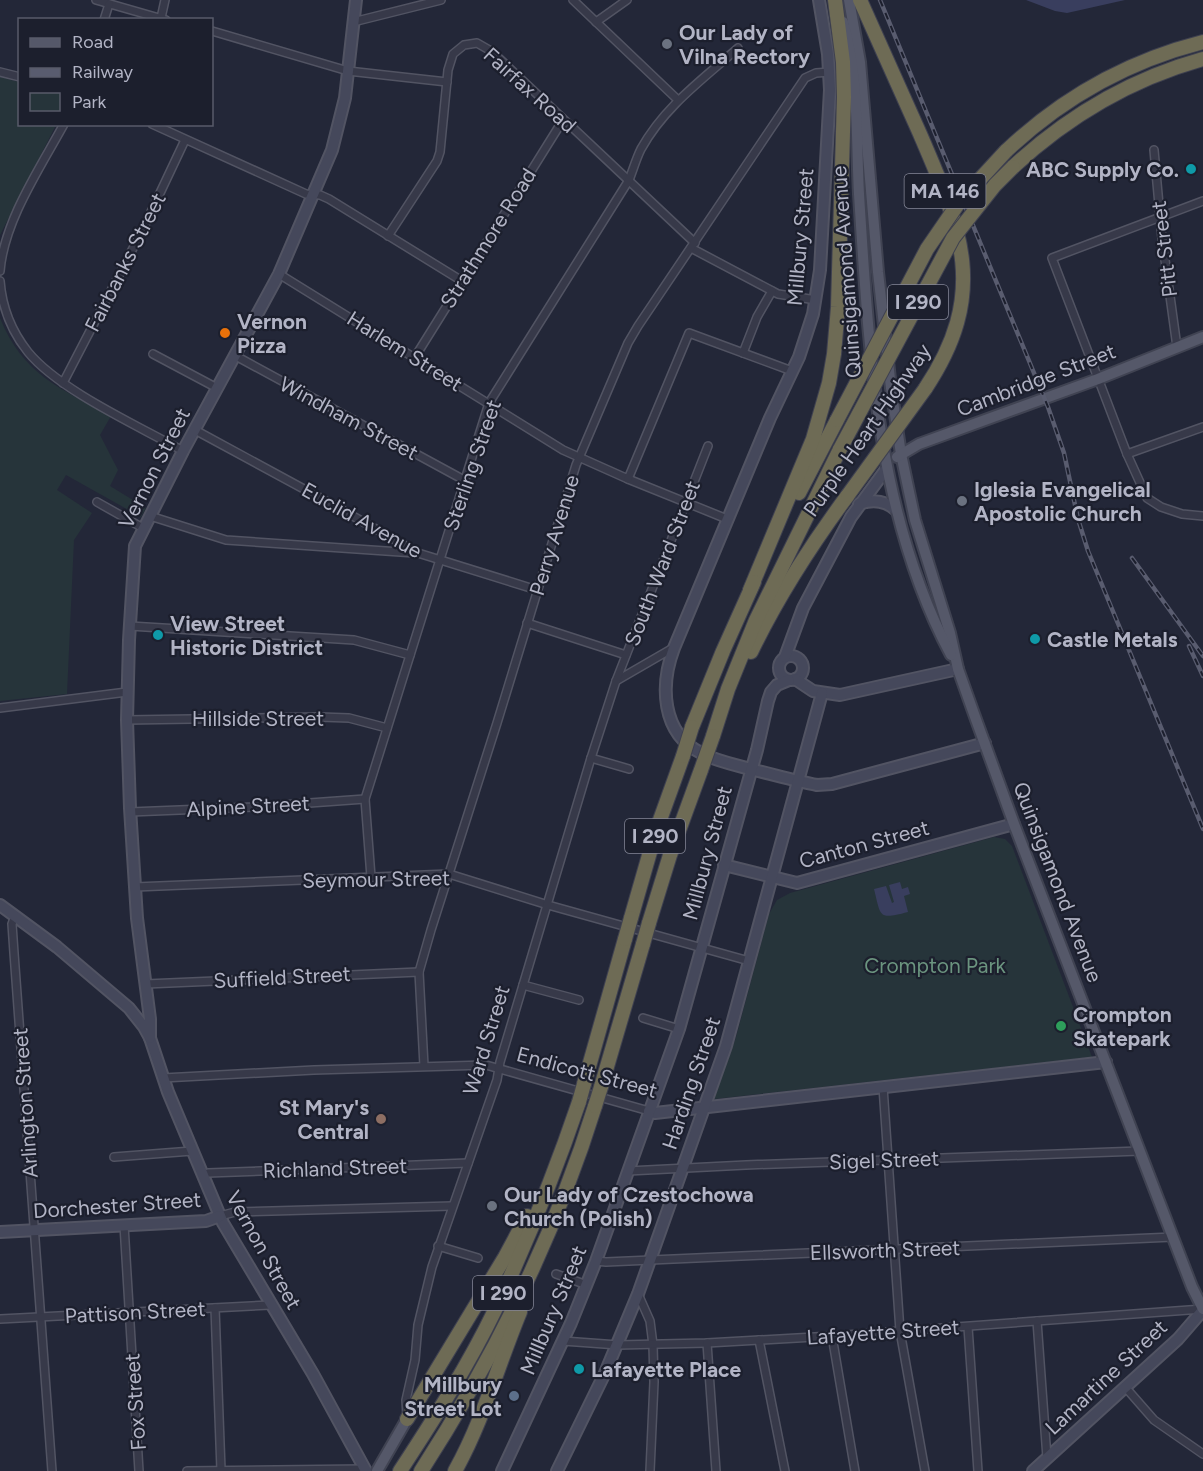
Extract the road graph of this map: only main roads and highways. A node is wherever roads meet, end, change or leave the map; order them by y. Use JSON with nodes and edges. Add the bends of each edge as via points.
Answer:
{"nodes":[{"id":1,"x":356,"y":0,"type":"edge"},
{"id":2,"x":819,"y":0,"type":"edge"},
{"id":3,"x":849,"y":0,"type":"edge"},
{"id":4,"x":860,"y":0,"type":"edge"},
{"id":5,"x":835,"y":2,"type":"edge"},
{"id":6,"x":1203,"y":42,"type":"edge"},
{"id":7,"x":1203,"y":59,"type":"edge"},
{"id":8,"x":1203,"y":337,"type":"edge"},
{"id":9,"x":901,"y":454,"type":"junction"},
{"id":10,"x":887,"y":468,"type":"junction"},
{"id":11,"x":860,"y":504,"type":"junction"},
{"id":12,"x":896,"y":510,"type":"junction"},
{"id":13,"x":750,"y":590,"type":"junction"},
{"id":14,"x":796,"y":628,"type":"junction"},
{"id":15,"x":785,"y":657,"type":"junction"},
{"id":16,"x":798,"y":657,"type":"junction"},
{"id":17,"x":804,"y":669,"type":"junction"},
{"id":18,"x":958,"y":669,"type":"junction"},
{"id":19,"x":792,"y":679,"type":"junction"},
{"id":20,"x":822,"y":693,"type":"junction"},
{"id":21,"x":712,"y":736,"type":"junction"},
{"id":22,"x":985,"y":743,"type":"junction"},
{"id":23,"x":751,"y":769,"type":"junction"},
{"id":24,"x":799,"y":782,"type":"junction"},
{"id":25,"x":1014,"y":824,"type":"junction"},
{"id":26,"x":724,"y":865,"type":"junction"},
{"id":27,"x":772,"y":878,"type":"junction"},
{"id":28,"x":0,"y":906,"type":"edge"},
{"id":29,"x":146,"y":984,"type":"junction"},
{"id":30,"x":129,"y":1008,"type":"junction"},
{"id":31,"x":150,"y":1038,"type":"junction"},
{"id":32,"x":1106,"y":1062,"type":"junction"},
{"id":33,"x":579,"y":1102,"type":"junction"},
{"id":34,"x":704,"y":1107,"type":"junction"},
{"id":35,"x":649,"y":1111,"type":"junction"},
{"id":36,"x":220,"y":1216,"type":"junction"},
{"id":37,"x":0,"y":1232,"type":"edge"},
{"id":38,"x":544,"y":1246,"type":"junction"},
{"id":39,"x":1203,"y":1309,"type":"edge"},
{"id":40,"x":407,"y":1419,"type":"joint"},
{"id":41,"x":365,"y":1470,"type":"edge"},
{"id":42,"x":377,"y":1471,"type":"edge"},
{"id":43,"x":400,"y":1471,"type":"edge"},
{"id":44,"x":421,"y":1471,"type":"edge"},
{"id":45,"x":455,"y":1471,"type":"edge"},
{"id":46,"x":502,"y":1471,"type":"edge"},
{"id":47,"x":557,"y":1471,"type":"edge"},
{"id":48,"x":1033,"y":1471,"type":"edge"}],
"edges":[{"from":1,"to":29,"type":"main road","name":"Vernon Street","via":[[341,122],[332,150],[279,274],[135,546],[127,720],[135,887]]},
{"from":2,"to":23,"type":"main road","name":"Millbury Street","via":[[830,72],[816,300],[805,342],[727,519],[666,672],[665,697],[670,718],[688,744],[703,754]]},
{"from":3,"to":9,"type":"main road","name":"Quinsigamond Avenue","via":[[861,62],[879,283]]},
{"from":4,"to":21,"type":"highway","name":"Purple Heart Highway","number":"MA 146","bridge":true,"via":[[947,195],[962,249],[964,291],[957,326],[939,368],[803,558],[769,615]]},
{"from":5,"to":10,"type":"main road","name":"Quinsigamond Avenue","via":[[844,23],[852,74],[869,338]]},
{"from":5,"to":13,"type":"highway","name":"Purple Heart Highway","via":[[844,97],[838,307],[829,383],[813,439]]},
{"from":6,"to":13,"type":"highway","number":"I 290","bridge":true,"via":[[1158,56],[1095,85],[1044,118],[1006,151],[960,201],[927,249]]},
{"from":7,"to":21,"type":"highway","number":"I 290","bridge":true,"via":[[1151,77],[1093,105],[1013,167],[953,238],[840,449],[756,620]]},
{"from":8,"to":9,"type":"main road","name":"Cambridge Street"},
{"from":9,"to":10,"type":"main road","name":"Cambridge Street"},
{"from":9,"to":18,"type":"main road","name":"Quinsigamond Avenue","via":[[915,520]]},
{"from":10,"to":11,"type":"main road"},
{"from":10,"to":12,"type":"main road","name":"Quinsigamond Avenue"},
{"from":11,"to":12,"type":"main road","via":[[877,501]]},
{"from":11,"to":14,"type":"main road"},
{"from":12,"to":18,"type":"main road","name":"Quinsigamond Avenue","via":[[929,609]]},
{"from":13,"to":33,"type":"highway","number":"I 290","bridge":true,"via":[[692,727],[656,831]]},
{"from":14,"to":15,"type":"main road"},
{"from":14,"to":16,"type":"main road"},
{"from":15,"to":16,"type":"main road"},
{"from":15,"to":19,"type":"main road","via":[[779,669]]},
{"from":16,"to":17,"type":"main road"},
{"from":17,"to":19,"type":"main road"},
{"from":17,"to":20,"type":"main road"},
{"from":18,"to":20,"type":"main road","via":[[851,694]]},
{"from":18,"to":22,"type":"main road","name":"Quinsigamond Avenue"},
{"from":19,"to":20,"type":"main road"},
{"from":19,"to":23,"type":"main road","via":[[771,692]]},
{"from":20,"to":24,"type":"main road","name":"Harding Street"},
{"from":21,"to":38,"type":"highway","number":"I 290","bridge":true,"via":[[649,923],[595,1106]]},
{"from":22,"to":24,"type":"main road","via":[[832,784]]},
{"from":22,"to":25,"type":"main road","name":"Quinsigamond Avenue"},
{"from":23,"to":24,"type":"main road"},
{"from":23,"to":26,"type":"main road","name":"Millbury Street"},
{"from":24,"to":27,"type":"main road","name":"Harding Street"},
{"from":25,"to":27,"type":"main road","name":"Canton Street","via":[[815,879],[797,883]]},
{"from":25,"to":32,"type":"main road","name":"Quinsigamond Avenue"},
{"from":26,"to":27,"type":"main road","name":"Canton Street"},
{"from":26,"to":35,"type":"main road","name":"Millbury Street","via":[[679,1029]]},
{"from":27,"to":34,"type":"main road","name":"Harding Street","via":[[726,1046]]},
{"from":28,"to":30,"type":"main road","via":[[57,947]]},
{"from":29,"to":30,"type":"main road","via":[[141,998]]},
{"from":29,"to":31,"type":"main road","name":"Vernon Street"},
{"from":30,"to":31,"type":"main road"},
{"from":31,"to":36,"type":"main road","name":"Vernon Street"},
{"from":32,"to":34,"type":"main road","name":"Endicott Street"},
{"from":32,"to":39,"type":"main road","name":"Quinsigamond Avenue"},
{"from":33,"to":40,"type":"highway","via":[[525,1222]]},
{"from":33,"to":43,"type":"highway","number":"I 290","via":[[545,1195],[494,1311]]},
{"from":34,"to":35,"type":"main road","name":"Endicott Street"},
{"from":34,"to":47,"type":"main road","name":"Harding Street","via":[[618,1345]]},
{"from":35,"to":46,"type":"main road","name":"Millbury Street","via":[[587,1285]]},
{"from":36,"to":37,"type":"main road","name":"Dorchester Street","via":[[206,1221]]},
{"from":36,"to":41,"type":"main road","name":"Vernon Street"},
{"from":38,"to":44,"type":"highway","number":"I 290","via":[[478,1375]]},
{"from":38,"to":45,"type":"highway","via":[[480,1421]]},
{"from":39,"to":48,"type":"main road","name":"Lamartine Street","via":[[1178,1339]]},
{"from":40,"to":42,"type":"main road","name":"Ward Street"}]}
